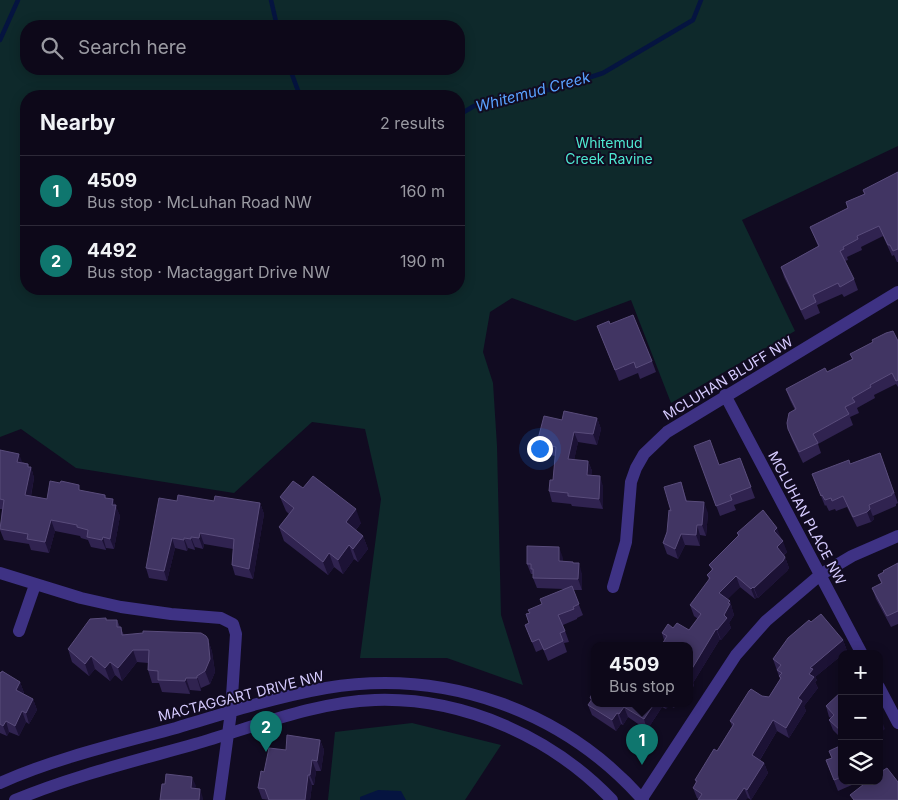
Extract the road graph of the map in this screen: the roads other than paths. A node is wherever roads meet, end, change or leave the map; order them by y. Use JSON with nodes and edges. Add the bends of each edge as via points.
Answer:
{"nodes":[{"id":1,"x":898,"y":292,"type":"edge"},
{"id":2,"x":725,"y":396,"type":"junction"},
{"id":3,"x":898,"y":536,"type":"edge"},
{"id":4,"x":0,"y":573,"type":"edge"},
{"id":5,"x":820,"y":575,"type":"junction"},
{"id":6,"x":35,"y":585,"type":"junction"},
{"id":7,"x":614,"y":587,"type":"dead end"},
{"id":8,"x":20,"y":631,"type":"dead end"},
{"id":9,"x":860,"y":650,"type":"edge"},
{"id":10,"x":883,"y":695,"type":"edge"},
{"id":11,"x":231,"y":712,"type":"junction"},
{"id":12,"x":898,"y":723,"type":"edge"},
{"id":13,"x":228,"y":734,"type":"junction"},
{"id":14,"x":0,"y":783,"type":"edge"},
{"id":15,"x":15,"y":800,"type":"edge"},
{"id":16,"x":219,"y":800,"type":"edge"},
{"id":17,"x":612,"y":800,"type":"edge"},
{"id":18,"x":642,"y":800,"type":"edge"}],
"edges":[{"from":1,"to":2,"type":"street","name":"MCLUHAN BLUFF NW"},
{"from":2,"to":5,"type":"street","name":"MCLUHAN PLACE NW"},
{"from":2,"to":7,"type":"street","name":"MCLUHAN BLUFF NW","via":[[667,432],[644,454],[631,482],[626,542]]},
{"from":3,"to":5,"type":"street","via":[[852,556]]},
{"from":4,"to":6,"type":"street"},
{"from":5,"to":9,"type":"street","name":"MCLUHAN PLACE NW"},
{"from":5,"to":18,"type":"street","via":[[766,621],[736,655]]},
{"from":6,"to":8,"type":"street"},
{"from":6,"to":11,"type":"street","via":[[121,607],[221,618],[233,624],[236,634]]},
{"from":10,"to":12,"type":"street"},
{"from":11,"to":13,"type":"street"},
{"from":11,"to":14,"type":"street","name":"MACTAGGART DRIVE NW","via":[[74,757]]},
{"from":11,"to":18,"type":"street","name":"MACTAGGART DRIVE NW","via":[[303,693],[347,686],[394,684],[453,690],[498,702],[548,723],[594,754]]},
{"from":13,"to":15,"type":"street"},
{"from":13,"to":16,"type":"street"},
{"from":13,"to":17,"type":"street","via":[[304,712],[350,703],[394,700],[443,707],[491,720],[538,742],[579,769]]}]}
